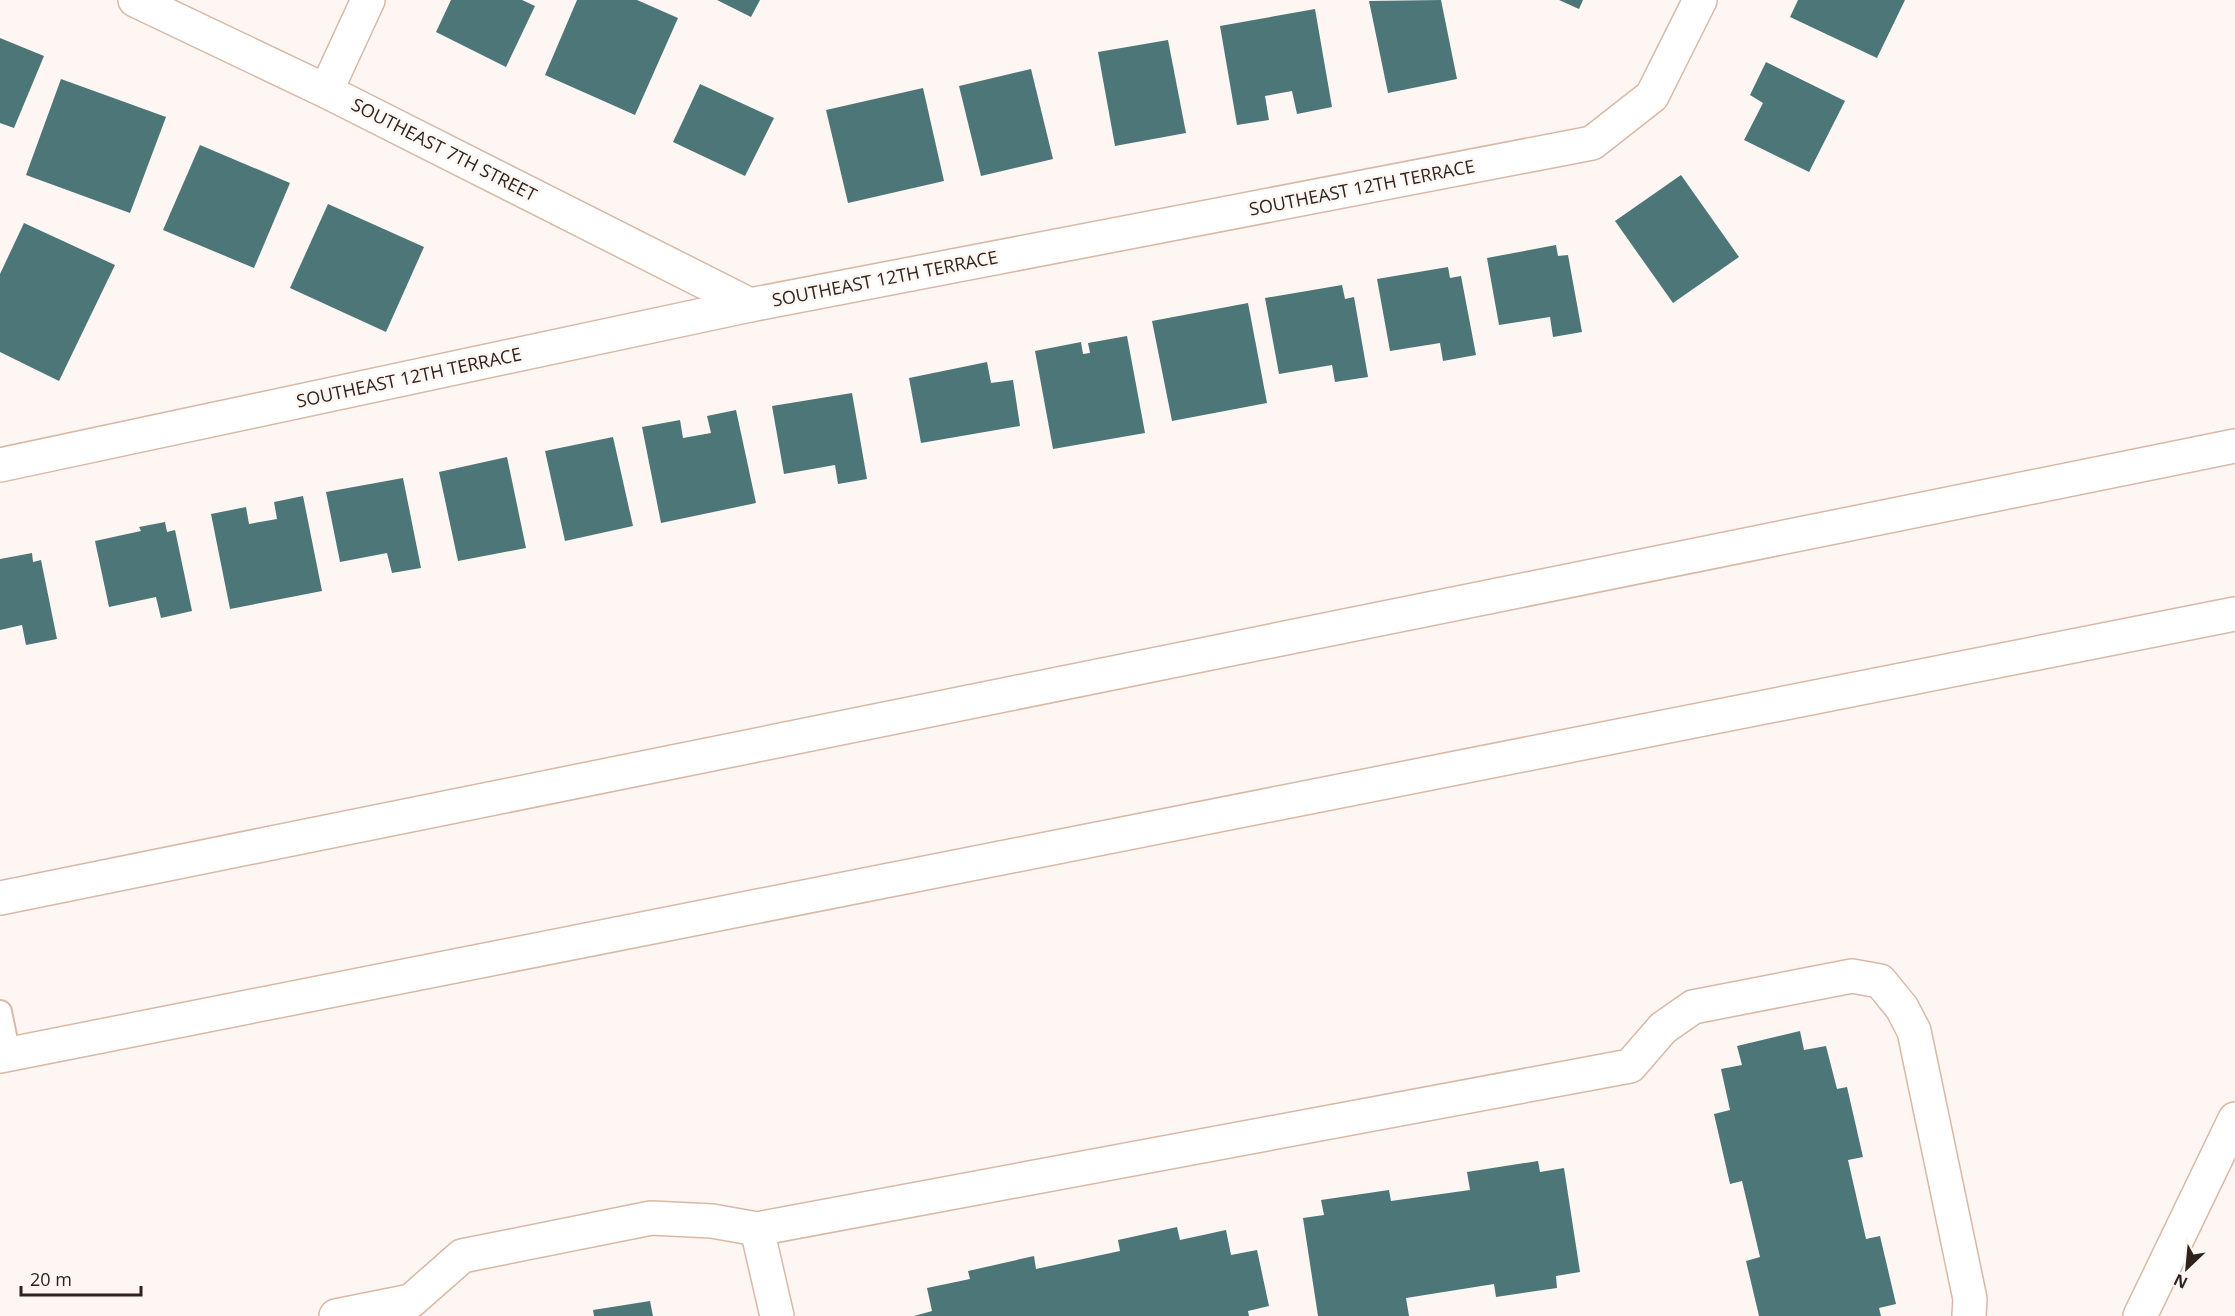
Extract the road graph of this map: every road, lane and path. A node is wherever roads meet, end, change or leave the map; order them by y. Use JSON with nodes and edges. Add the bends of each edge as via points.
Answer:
{"nodes":[{"id":1,"x":135,"y":0,"type":"edge"},
{"id":2,"x":368,"y":0,"type":"edge"},
{"id":3,"x":1700,"y":0,"type":"edge"},
{"id":4,"x":326,"y":91,"type":"junction"},
{"id":5,"x":750,"y":305,"type":"junction"},
{"id":6,"x":2235,"y":446,"type":"edge"},
{"id":7,"x":0,"y":465,"type":"edge"},
{"id":8,"x":2235,"y":614,"type":"edge"},
{"id":9,"x":0,"y":898,"type":"edge"},
{"id":10,"x":0,"y":1012,"type":"edge"},
{"id":11,"x":4,"y":1056,"type":"edge"},
{"id":12,"x":2235,"y":1119,"type":"edge"},
{"id":13,"x":758,"y":1229,"type":"junction"},
{"id":14,"x":336,"y":1316,"type":"edge"},
{"id":15,"x":777,"y":1316,"type":"edge"},
{"id":16,"x":1969,"y":1316,"type":"edge"},
{"id":17,"x":2140,"y":1316,"type":"edge"}],
"edges":[{"from":1,"to":4,"type":"main road","name":"SOUTHEAST 7TH STREET"},
{"from":2,"to":4,"type":"main road"},
{"from":3,"to":5,"type":"main road","name":"SOUTHEAST 12TH TERRACE","via":[[1652,96],[1592,143]]},
{"from":4,"to":5,"type":"main road","name":"SOUTHEAST 7TH STREET"},
{"from":5,"to":7,"type":"main road","name":"SOUTHEAST 12TH TERRACE"},
{"from":6,"to":9,"type":"main road"},
{"from":8,"to":11,"type":"main road"},
{"from":10,"to":11,"type":"lane"},
{"from":12,"to":17,"type":"main road"},
{"from":13,"to":14,"type":"main road","via":[[712,1221],[651,1218],[495,1249],[462,1256],[411,1301]]},
{"from":13,"to":15,"type":"main road"},
{"from":13,"to":16,"type":"main road","via":[[1630,1066],[1663,1028],[1693,1007],[1852,976],[1880,981],[1902,1008],[1914,1031],[1970,1299]]}]}
